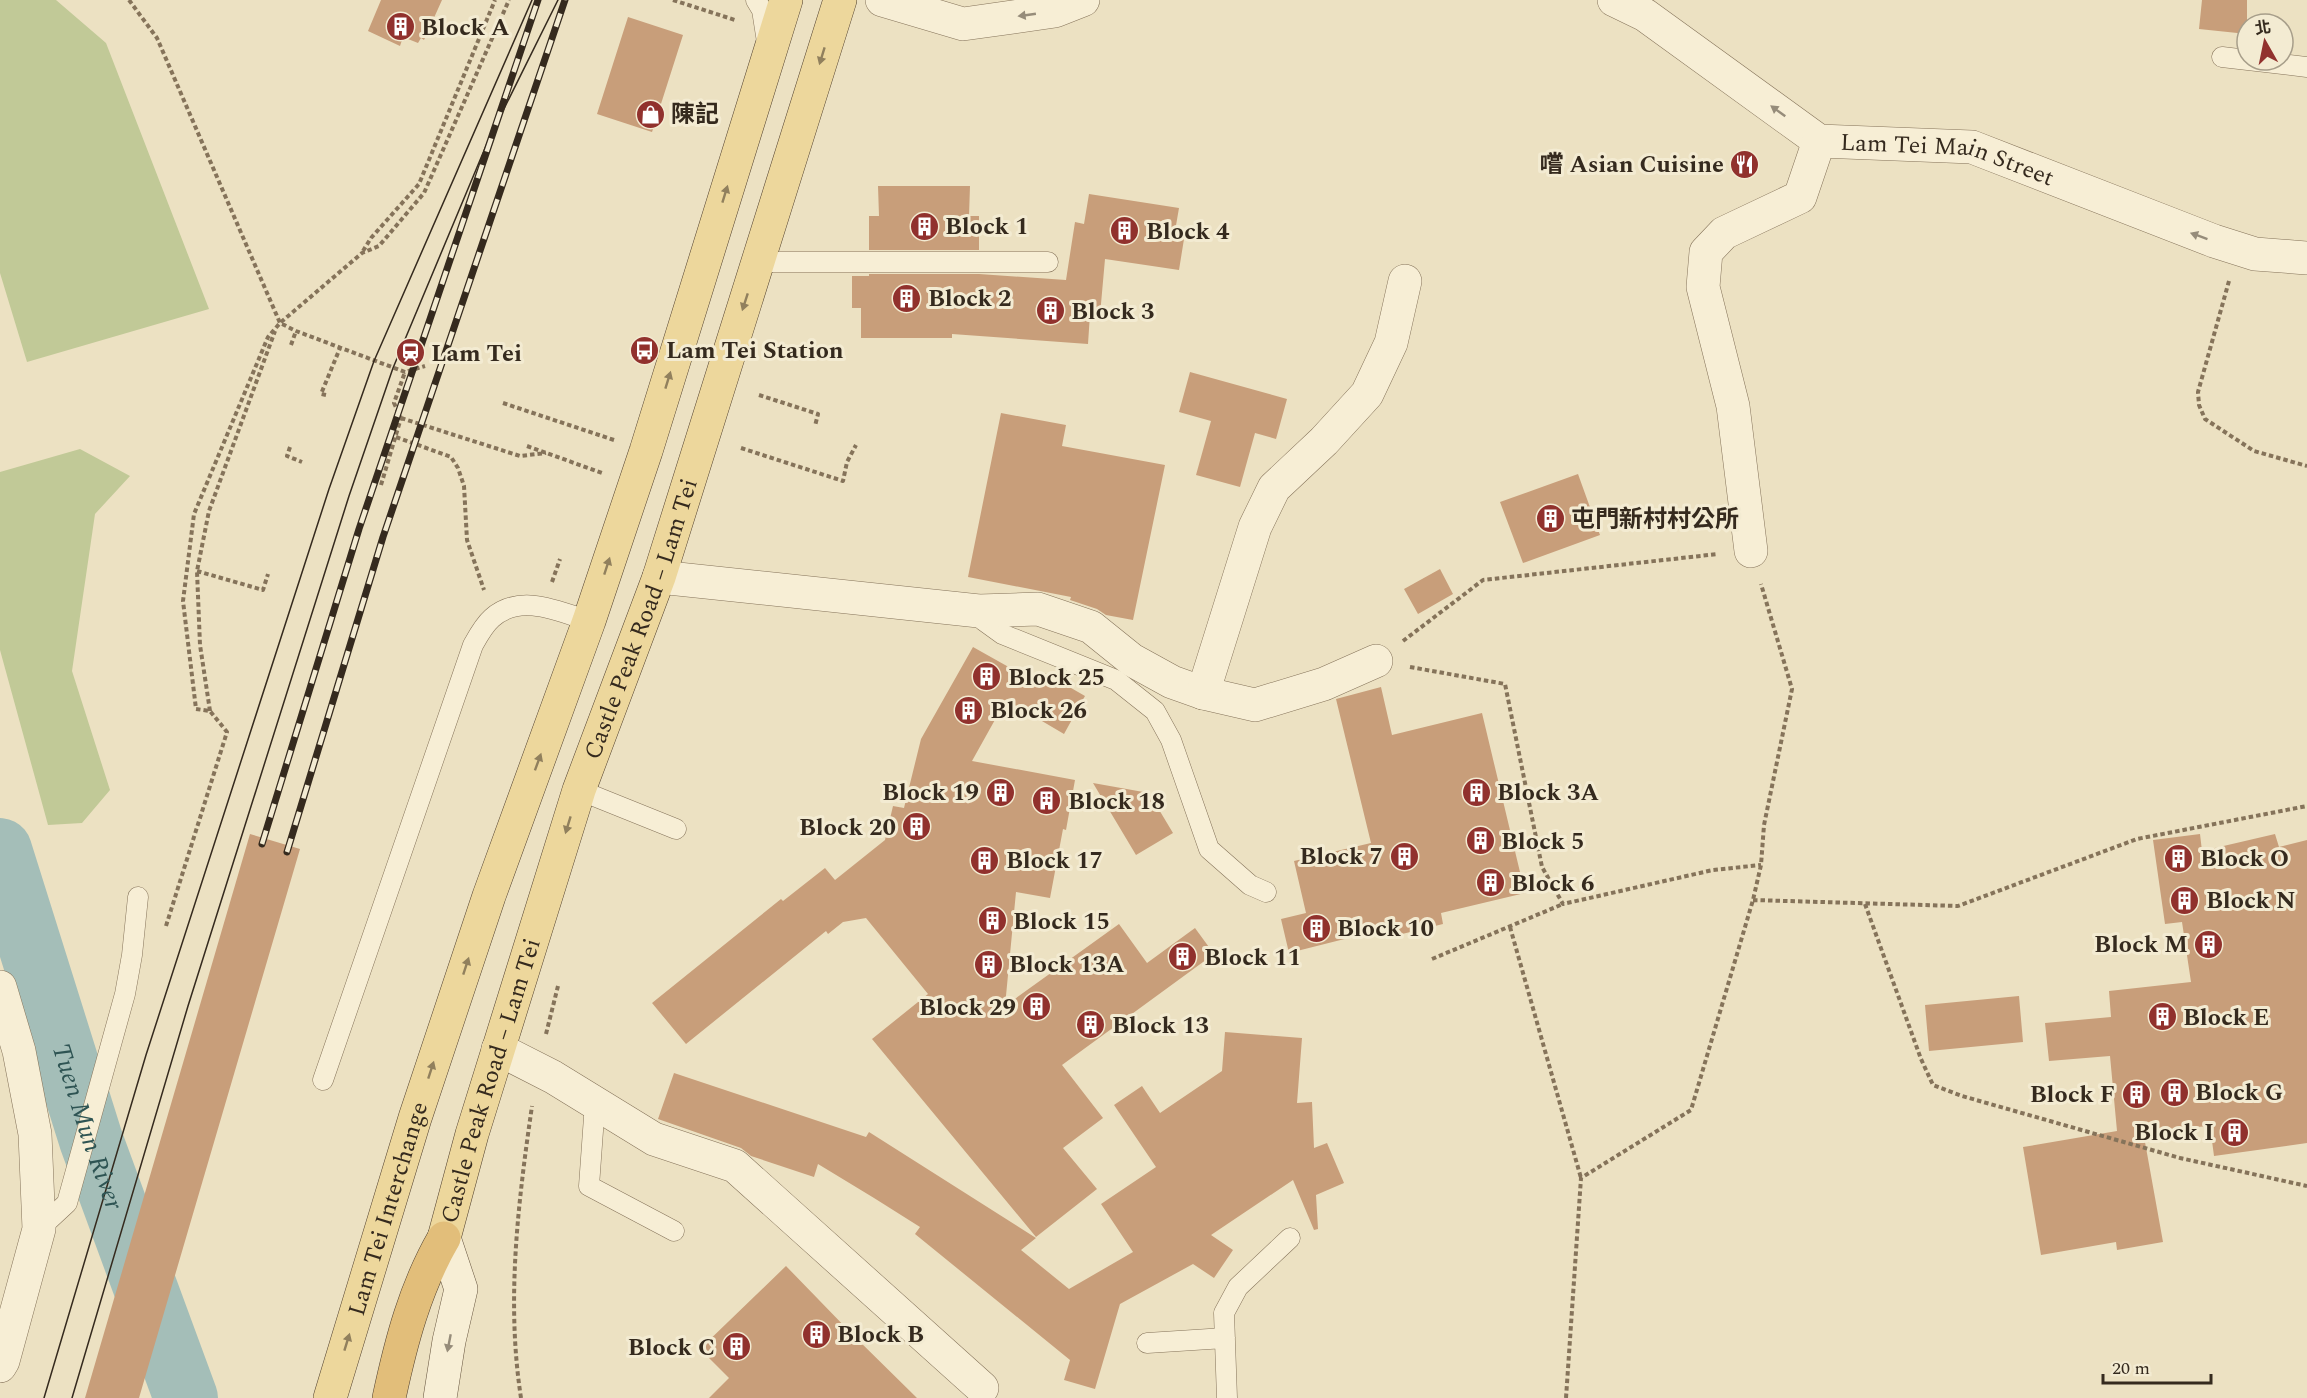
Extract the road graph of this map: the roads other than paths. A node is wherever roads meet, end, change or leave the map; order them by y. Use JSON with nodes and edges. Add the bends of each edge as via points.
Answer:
{"nodes":[{"id":1,"x":756,"y":0,"type":"edge"},
{"id":2,"x":786,"y":0,"type":"edge"},
{"id":3,"x":840,"y":0,"type":"edge"},
{"id":4,"x":882,"y":0,"type":"edge"},
{"id":5,"x":1083,"y":0,"type":"edge"},
{"id":6,"x":1614,"y":0,"type":"edge"},
{"id":7,"x":769,"y":54,"type":"junction"},
{"id":8,"x":2222,"y":57,"type":"dead end"},
{"id":9,"x":2307,"y":67,"type":"edge"},
{"id":10,"x":1819,"y":141,"type":"junction"},
{"id":11,"x":2307,"y":258,"type":"edge"},
{"id":12,"x":758,"y":262,"type":"junction"},
{"id":13,"x":1048,"y":262,"type":"dead end"},
{"id":14,"x":1405,"y":281,"type":"dead end"},
{"id":15,"x":1751,"y":551,"type":"road end"},
{"id":16,"x":659,"y":577,"type":"junction"},
{"id":17,"x":979,"y":611,"type":"junction"},
{"id":18,"x":589,"y":621,"type":"junction"},
{"id":19,"x":1376,"y":661,"type":"road end"},
{"id":20,"x":1203,"y":693,"type":"junction"},
{"id":21,"x":579,"y":790,"type":"junction"},
{"id":22,"x":676,"y":829,"type":"dead end"},
{"id":23,"x":1266,"y":892,"type":"dead end"},
{"id":24,"x":138,"y":897,"type":"dead end"},
{"id":25,"x":0,"y":987,"type":"edge"},
{"id":26,"x":448,"y":1021,"type":"joint"},
{"id":27,"x":498,"y":1049,"type":"junction"},
{"id":28,"x":323,"y":1080,"type":"dead end"},
{"id":29,"x":595,"y":1103,"type":"junction"},
{"id":30,"x":39,"y":1229,"type":"junction"},
{"id":31,"x":674,"y":1232,"type":"dead end"},
{"id":32,"x":444,"y":1238,"type":"junction"},
{"id":33,"x":1290,"y":1238,"type":"dead end"},
{"id":34,"x":1225,"y":1338,"type":"junction"},
{"id":35,"x":1147,"y":1343,"type":"dead end"},
{"id":36,"x":0,"y":1366,"type":"edge"},
{"id":37,"x":982,"y":1388,"type":"dead end"},
{"id":38,"x":330,"y":1398,"type":"edge"},
{"id":39,"x":389,"y":1398,"type":"edge"},
{"id":40,"x":440,"y":1398,"type":"edge"},
{"id":41,"x":1227,"y":1398,"type":"edge"}],
"edges":[{"from":1,"to":7,"type":"lane","via":[[762,10]]},
{"from":2,"to":7,"type":"main road","name":"Castle Peak Road – Lam Tei"},
{"from":3,"to":12,"type":"main road","name":"Castle Peak Road – Lam Tei","one_way":true},
{"from":5,"to":4,"type":"street","one_way":true,"via":[[1055,11],[963,24]]},
{"from":10,"to":6,"type":"street","name":"Lam Tei Main Street","one_way":true,"via":[[1645,15]]},
{"from":18,"to":7,"type":"main road","name":"Castle Peak Road – Lam Tei","one_way":true},
{"from":8,"to":9,"type":"lane"},
{"from":11,"to":10,"type":"street","name":"Lam Tei Main Street","one_way":true,"via":[[2254,254],[2230,247],[1972,147]]},
{"from":10,"to":15,"type":"street","via":[[1800,197],[1724,233],[1706,252],[1703,287],[1733,406]]},
{"from":12,"to":13,"type":"lane"},
{"from":12,"to":16,"type":"main road","name":"Castle Peak Road – Lam Tei","one_way":true},
{"from":14,"to":20,"type":"street","via":[[1391,343],[1367,394],[1274,488],[1255,527]]},
{"from":16,"to":17,"type":"street"},
{"from":16,"to":21,"type":"main road","name":"Castle Peak Road – Lam Tei"},
{"from":17,"to":20,"type":"street","via":[[1038,609],[1091,627],[1132,660],[1172,682]]},
{"from":17,"to":23,"type":"lane","via":[[984,621],[1002,634],[1116,680],[1155,711],[1171,740],[1209,849],[1250,885]]},
{"from":26,"to":18,"type":"main road","name":"Castle Peak Road – Lam Tei","one_way":true},
{"from":18,"to":28,"type":"lane","via":[[545,606],[517,606],[493,617],[472,645]]},
{"from":19,"to":20,"type":"street","via":[[1324,684],[1256,705]]},
{"from":21,"to":22,"type":"lane"},
{"from":21,"to":27,"type":"main road","name":"Castle Peak Road – Lam Tei","one_way":true},
{"from":24,"to":30,"type":"lane","via":[[125,994],[68,1203]]},
{"from":25,"to":30,"type":"street","via":[[19,1050],[35,1134]]},
{"from":38,"to":26,"type":"main road","name":"Lam Tei Interchange","one_way":true},
{"from":27,"to":29,"type":"street"},
{"from":27,"to":32,"type":"main road","name":"Castle Peak Road – Lam Tei"},
{"from":29,"to":31,"type":"lane","via":[[589,1186]]},
{"from":29,"to":37,"type":"street","via":[[654,1139],[735,1166]]},
{"from":30,"to":36,"type":"street"},
{"from":32,"to":39,"type":"highway","via":[[419,1288]]},
{"from":32,"to":40,"type":"street","one_way":true,"via":[[461,1289]]},
{"from":33,"to":34,"type":"lane","via":[[1238,1287],[1224,1313]]},
{"from":34,"to":35,"type":"lane"},
{"from":34,"to":41,"type":"lane"}]}
